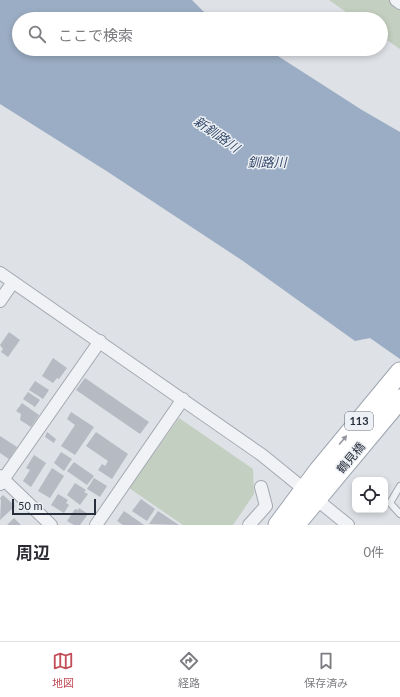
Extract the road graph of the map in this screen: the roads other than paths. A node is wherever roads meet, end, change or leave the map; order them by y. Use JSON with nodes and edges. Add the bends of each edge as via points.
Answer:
{"nodes":[{"id":1,"x":396,"y":0,"type":"edge"},
{"id":2,"x":400,"y":3,"type":"edge"},
{"id":3,"x":0,"y":273,"type":"edge"},
{"id":4,"x":13,"y":282,"type":"junction"},
{"id":5,"x":0,"y":301,"type":"edge"},
{"id":6,"x":100,"y":341,"type":"junction"},
{"id":7,"x":400,"y":372,"type":"edge"},
{"id":8,"x":400,"y":398,"type":"edge"},
{"id":9,"x":183,"y":399,"type":"junction"},
{"id":10,"x":326,"y":475,"type":"junction"},
{"id":11,"x":1,"y":480,"type":"edge"},
{"id":12,"x":400,"y":486,"type":"edge"},
{"id":13,"x":261,"y":487,"type":"dead end"},
{"id":14,"x":310,"y":495,"type":"junction"},
{"id":15,"x":400,"y":514,"type":"edge"},
{"id":16,"x":52,"y":525,"type":"edge"},
{"id":17,"x":96,"y":525,"type":"edge"},
{"id":18,"x":249,"y":525,"type":"edge"},
{"id":19,"x":278,"y":525,"type":"edge"},
{"id":20,"x":295,"y":525,"type":"edge"},
{"id":21,"x":348,"y":525,"type":"edge"}],
"edges":[{"from":1,"to":2,"type":"street"},
{"from":3,"to":4,"type":"street"},
{"from":4,"to":5,"type":"street"},
{"from":4,"to":6,"type":"street"},
{"from":6,"to":9,"type":"street"},
{"from":6,"to":11,"type":"street"},
{"from":10,"to":7,"type":"main road","name":"鶴見橋","number":"113","one_way":true},
{"from":8,"to":10,"type":"main road","name":"鶴見橋","number":"113"},
{"from":9,"to":14,"type":"street","via":[[262,455]]},
{"from":9,"to":17,"type":"street"},
{"from":10,"to":14,"type":"main road","number":"113"},
{"from":11,"to":16,"type":"street"},
{"from":12,"to":15,"type":"lane","via":[[390,503]]},
{"from":13,"to":18,"type":"street","via":[[266,506]]},
{"from":14,"to":19,"type":"main road","number":"113"},
{"from":14,"to":20,"type":"main road","number":"113"},
{"from":14,"to":21,"type":"street"}]}
